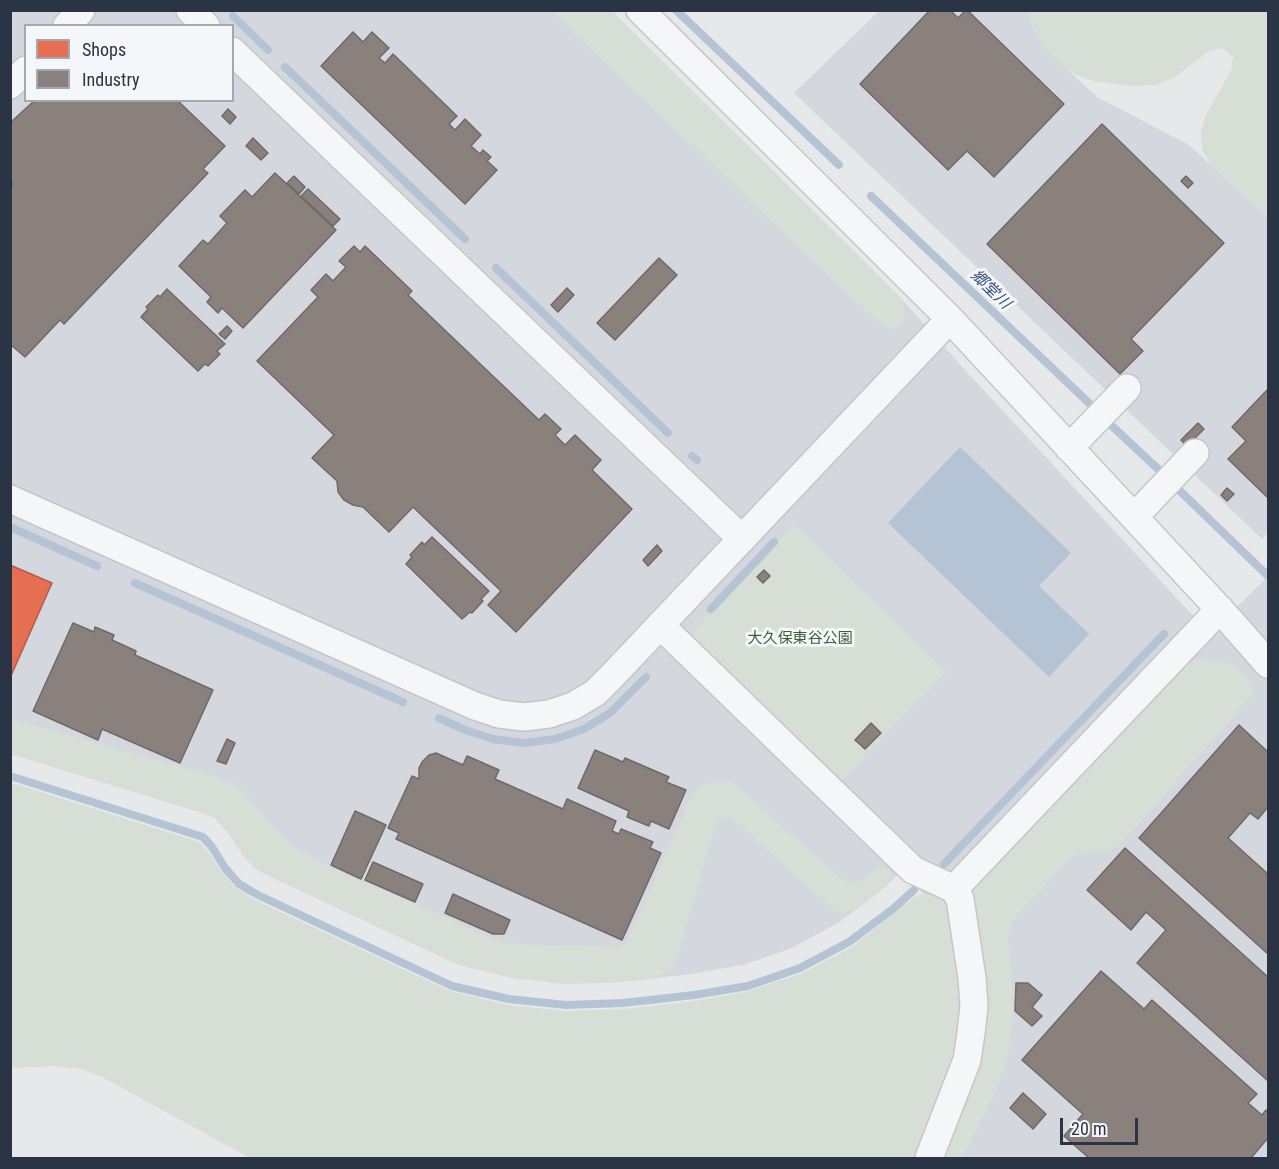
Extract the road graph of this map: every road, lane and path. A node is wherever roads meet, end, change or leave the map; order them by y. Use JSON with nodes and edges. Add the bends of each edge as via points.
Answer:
{"nodes":[{"id":1,"x":81,"y":10,"type":"edge"},
{"id":2,"x":190,"y":10,"type":"edge"},
{"id":3,"x":640,"y":10,"type":"edge"},
{"id":4,"x":69,"y":24,"type":"edge"},
{"id":5,"x":204,"y":24,"type":"edge"},
{"id":6,"x":234,"y":53,"type":"edge"},
{"id":7,"x":24,"y":72,"type":"edge"},
{"id":8,"x":10,"y":86,"type":"edge"},
{"id":9,"x":950,"y":319,"type":"junction"},
{"id":10,"x":1127,"y":388,"type":"dead end"},
{"id":11,"x":1069,"y":448,"type":"junction"},
{"id":12,"x":1195,"y":453,"type":"dead end"},
{"id":13,"x":10,"y":499,"type":"edge"},
{"id":14,"x":1134,"y":517,"type":"junction"},
{"id":15,"x":742,"y":539,"type":"junction"},
{"id":16,"x":1220,"y":609,"type":"junction"},
{"id":17,"x":660,"y":625,"type":"junction"},
{"id":18,"x":1269,"y":664,"type":"edge"},
{"id":19,"x":954,"y":889,"type":"junction"},
{"id":20,"x":929,"y":1158,"type":"edge"}],
"edges":[{"from":1,"to":4,"type":"street"},
{"from":2,"to":5,"type":"street"},
{"from":3,"to":9,"type":"street"},
{"from":6,"to":15,"type":"street"},
{"from":7,"to":8,"type":"street"},
{"from":9,"to":11,"type":"street"},
{"from":9,"to":15,"type":"street"},
{"from":10,"to":11,"type":"street"},
{"from":11,"to":14,"type":"street"},
{"from":12,"to":14,"type":"street"},
{"from":13,"to":17,"type":"street","via":[[499,714],[524,717],[573,706],[595,693]]},
{"from":14,"to":16,"type":"street"},
{"from":15,"to":17,"type":"street"},
{"from":16,"to":18,"type":"street"},
{"from":16,"to":19,"type":"street"},
{"from":17,"to":19,"type":"street","via":[[913,870]]},
{"from":19,"to":20,"type":"street","via":[[960,899],[974,1006],[967,1060]]}]}
